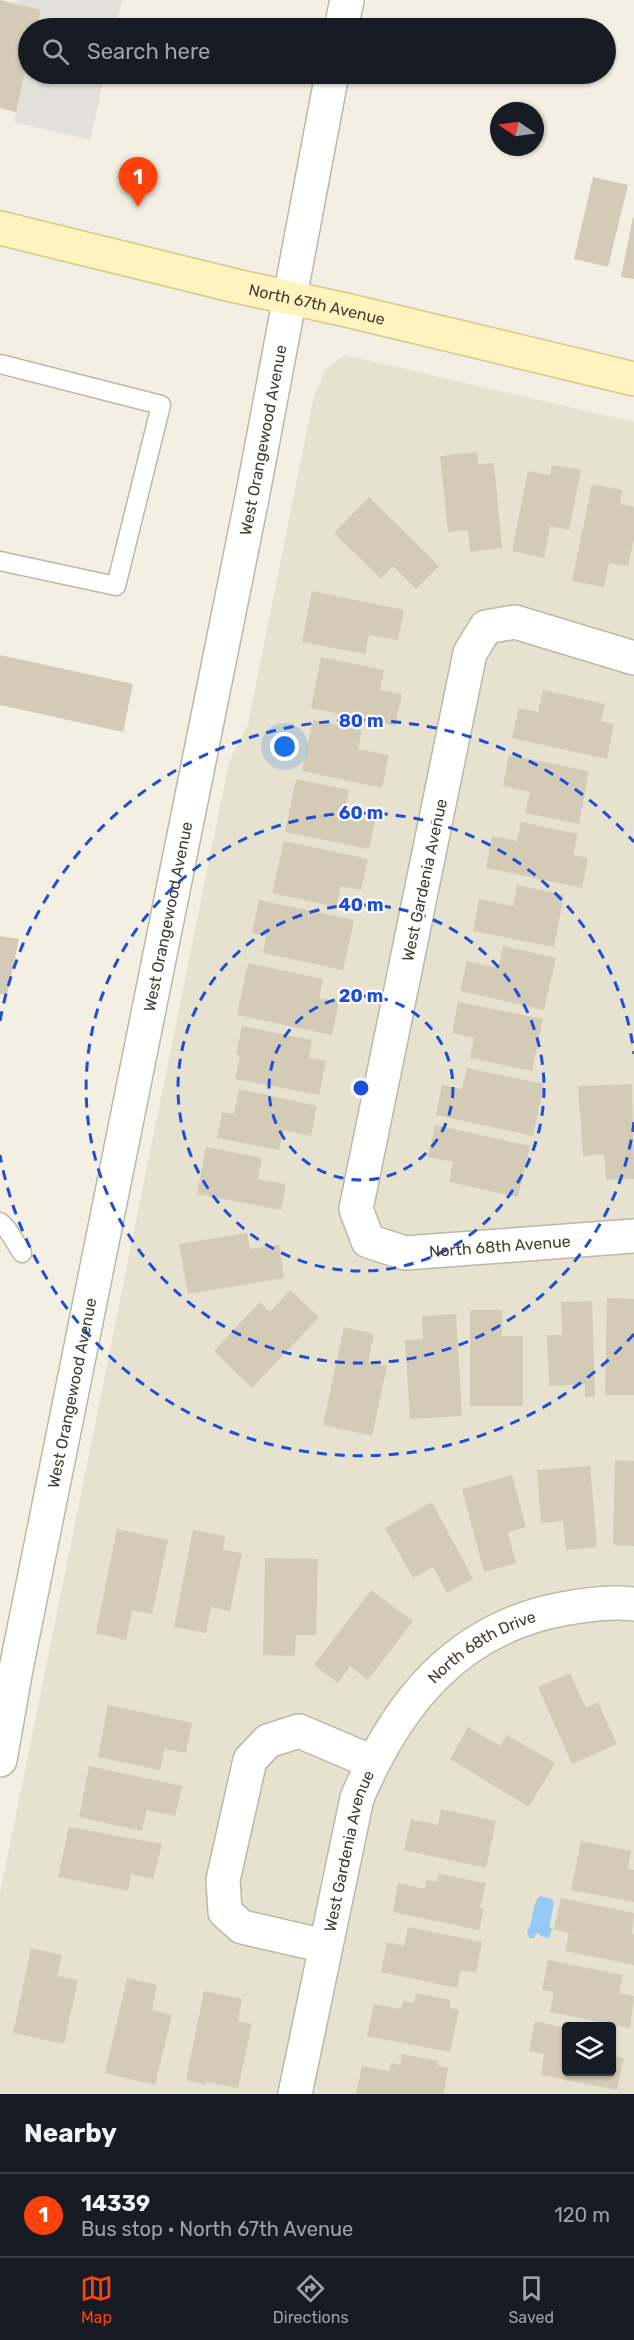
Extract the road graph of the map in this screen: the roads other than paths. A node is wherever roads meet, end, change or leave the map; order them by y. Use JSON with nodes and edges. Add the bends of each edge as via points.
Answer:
{"nodes":[{"id":1,"x":347,"y":0,"type":"edge"},
{"id":2,"x":343,"y":18,"type":"edge"},
{"id":3,"x":330,"y":84,"type":"edge"},
{"id":4,"x":0,"y":228,"type":"edge"},
{"id":5,"x":288,"y":297,"type":"junction"},
{"id":6,"x":0,"y":364,"type":"edge"},
{"id":7,"x":634,"y":379,"type":"edge"},
{"id":8,"x":0,"y":561,"type":"edge"},
{"id":9,"x":634,"y":658,"type":"edge"},
{"id":10,"x":0,"y":1222,"type":"edge"},
{"id":11,"x":634,"y":1236,"type":"edge"},
{"id":12,"x":368,"y":1241,"type":"joint"},
{"id":13,"x":22,"y":1253,"type":"dead end"},
{"id":14,"x":634,"y":1604,"type":"edge"},
{"id":15,"x":8,"y":1668,"type":"edge"},
{"id":16,"x":0,"y":1760,"type":"edge"},
{"id":17,"x":372,"y":1762,"type":"junction"},
{"id":18,"x":325,"y":1946,"type":"junction"},
{"id":19,"x":295,"y":2094,"type":"edge"}],
"edges":[{"from":1,"to":2,"type":"street"},
{"from":3,"to":5,"type":"street","name":"West Orangewood Avenue"},
{"from":4,"to":5,"type":"main road","name":"North 67th Avenue"},
{"from":5,"to":7,"type":"main road","name":"North 67th Avenue"},
{"from":5,"to":15,"type":"street","name":"West Orangewood Avenue","via":[[252,498]]},
{"from":6,"to":8,"type":"lane","via":[[161,405],[116,586]]},
{"from":9,"to":12,"type":"street","name":"West Gardenia Avenue","via":[[515,622],[486,627],[470,653],[356,1209]]},
{"from":10,"to":13,"type":"lane"},
{"from":11,"to":12,"type":"street","name":"North 68th Avenue","via":[[405,1253]]},
{"from":14,"to":17,"type":"street","name":"North 68th Drive","via":[[589,1604],[495,1630],[422,1687]]},
{"from":15,"to":16,"type":"street","name":"West Orangewood Avenue"},
{"from":17,"to":18,"type":"street","name":"West Gardenia Avenue","via":[[357,1798]]},
{"from":17,"to":18,"type":"street","name":"West Gardenia Avenue","via":[[299,1731],[268,1741],[250,1760],[223,1880],[225,1912],[242,1927]]},
{"from":18,"to":19,"type":"street","name":"West Gardenia Avenue"}]}
